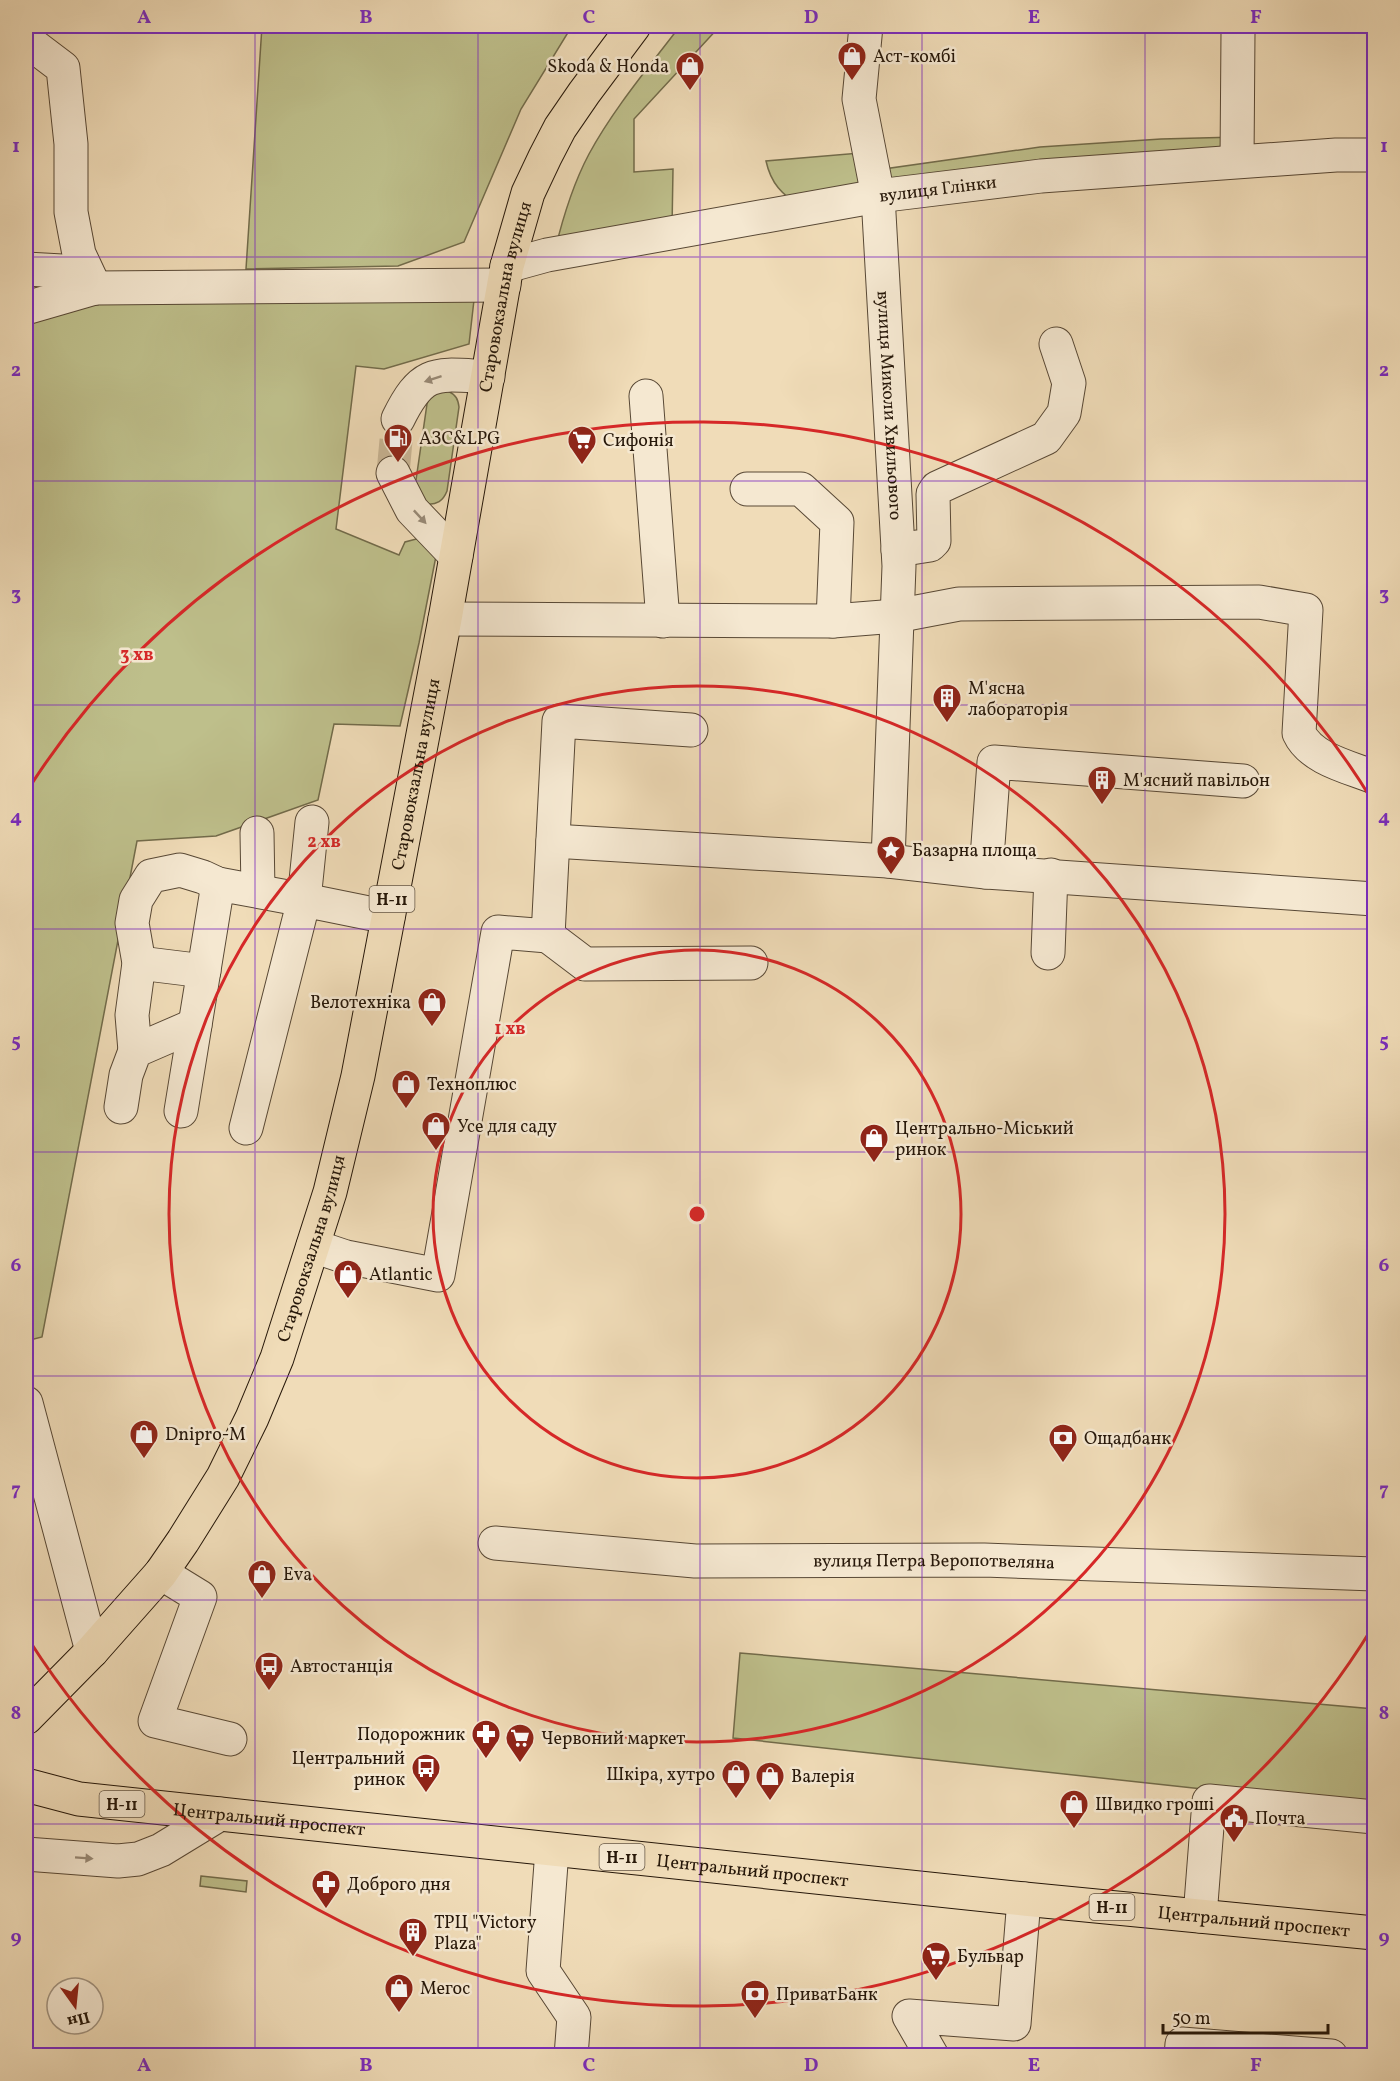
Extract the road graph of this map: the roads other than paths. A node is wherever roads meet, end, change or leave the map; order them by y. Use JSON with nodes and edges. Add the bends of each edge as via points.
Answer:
{"nodes":[{"id":1,"x":634,"y":26,"type":"edge"},
{"id":2,"x":866,"y":26,"type":"edge"},
{"id":3,"x":1238,"y":33,"type":"dead end"},
{"id":4,"x":26,"y":40,"type":"edge"},
{"id":5,"x":1374,"y":155,"type":"edge"},
{"id":6,"x":1236,"y":161,"type":"junction"},
{"id":7,"x":878,"y":196,"type":"junction"},
{"id":8,"x":26,"y":269,"type":"edge"},
{"id":9,"x":506,"y":275,"type":"junction"},
{"id":10,"x":94,"y":288,"type":"junction"},
{"id":11,"x":26,"y":308,"type":"edge"},
{"id":12,"x":1056,"y":344,"type":"dead end"},
{"id":13,"x":488,"y":377,"type":"junction"},
{"id":14,"x":646,"y":396,"type":"dead end"},
{"id":15,"x":398,"y":419,"type":"tunnel mouth"},
{"id":16,"x":393,"y":473,"type":"tunnel mouth"},
{"id":17,"x":747,"y":489,"type":"dead end"},
{"id":18,"x":898,"y":550,"type":"junction"},
{"id":19,"x":456,"y":556,"type":"junction"},
{"id":20,"x":896,"y":616,"type":"junction"},
{"id":21,"x":445,"y":619,"type":"junction"},
{"id":22,"x":663,"y":621,"type":"junction"},
{"id":23,"x":833,"y":621,"type":"junction"},
{"id":24,"x":691,"y":730,"type":"dead end"},
{"id":25,"x":1374,"y":777,"type":"edge"},
{"id":26,"x":1243,"y":781,"type":"dead end"},
{"id":27,"x":312,"y":822,"type":"dead end"},
{"id":28,"x":257,"y":833,"type":"dead end"},
{"id":29,"x":553,"y":841,"type":"junction"},
{"id":30,"x":888,"y":861,"type":"junction"},
{"id":31,"x":986,"y":872,"type":"junction"},
{"id":32,"x":1051,"y":876,"type":"junction"},
{"id":33,"x":218,"y":884,"type":"junction"},
{"id":34,"x":258,"y":891,"type":"junction"},
{"id":35,"x":1374,"y":899,"type":"edge"},
{"id":36,"x":304,"y":900,"type":"junction"},
{"id":37,"x":388,"y":917,"type":"junction"},
{"id":38,"x":548,"y":936,"type":"junction"},
{"id":39,"x":1048,"y":952,"type":"dead end"},
{"id":40,"x":139,"y":963,"type":"junction"},
{"id":41,"x":751,"y":963,"type":"dead end"},
{"id":42,"x":204,"y":971,"type":"junction"},
{"id":43,"x":195,"y":1025,"type":"junction"},
{"id":44,"x":135,"y":1051,"type":"junction"},
{"id":45,"x":121,"y":1107,"type":"dead end"},
{"id":46,"x":181,"y":1111,"type":"dead end"},
{"id":47,"x":246,"y":1128,"type":"dead end"},
{"id":48,"x":313,"y":1246,"type":"junction"},
{"id":49,"x":26,"y":1403,"type":"edge"},
{"id":50,"x":495,"y":1543,"type":"dead end"},
{"id":51,"x":161,"y":1573,"type":"junction"},
{"id":52,"x":1374,"y":1574,"type":"edge"},
{"id":53,"x":92,"y":1651,"type":"junction"},
{"id":54,"x":26,"y":1718,"type":"edge"},
{"id":55,"x":230,"y":1739,"type":"dead end"},
{"id":56,"x":26,"y":1785,"type":"edge"},
{"id":57,"x":220,"y":1815,"type":"junction"},
{"id":58,"x":1374,"y":1817,"type":"edge"},
{"id":59,"x":552,"y":1850,"type":"junction"},
{"id":60,"x":26,"y":1854,"type":"edge"},
{"id":61,"x":1024,"y":1899,"type":"junction"},
{"id":62,"x":1200,"y":1916,"type":"junction"},
{"id":63,"x":1374,"y":1933,"type":"edge"},
{"id":64,"x":570,"y":2055,"type":"edge"},
{"id":65,"x":932,"y":2055,"type":"edge"},
{"id":66,"x":1181,"y":2055,"type":"edge"},
{"id":67,"x":1330,"y":2055,"type":"edge"}],
"edges":[{"from":1,"to":9,"type":"main road","name":"Старовокзальна вулиця","number":"Н-11","via":[[578,102],[545,157],[528,193]]},
{"from":2,"to":7,"type":"street","name":"вулиця Миколи Хвильового","via":[[859,99]]},
{"from":3,"to":6,"type":"street"},
{"from":4,"to":10,"type":"street","via":[[63,68],[71,144],[71,212],[79,254]]},
{"from":5,"to":6,"type":"street","name":"вулиця Глінки"},
{"from":6,"to":7,"type":"street","name":"вулиця Глінки","via":[[1041,176]]},
{"from":7,"to":9,"type":"street","name":"вулиця Глінки","via":[[547,255]]},
{"from":7,"to":18,"type":"street","name":"вулиця Миколи Хвильового"},
{"from":8,"to":10,"type":"street","via":[[62,271]]},
{"from":9,"to":10,"type":"street","name":"вулиця Глінки"},
{"from":9,"to":13,"type":"main road","name":"Старовокзальна вулиця","number":"Н-11"},
{"from":10,"to":11,"type":"street"},
{"from":12,"to":18,"type":"street","via":[[1069,383],[1064,413],[1046,438],[937,488],[933,494],[934,541]]},
{"from":13,"to":15,"type":"street","one_way":true,"via":[[444,375],[423,381],[409,396]]},
{"from":13,"to":19,"type":"main road","name":"Старовокзальна вулиця","number":"Н-11"},
{"from":14,"to":22,"type":"street"},
{"from":16,"to":19,"type":"street","one_way":true,"via":[[412,510]]},
{"from":17,"to":23,"type":"street","via":[[801,489],[837,522]]},
{"from":18,"to":20,"type":"street","name":"вулиця Миколи Хвильового"},
{"from":19,"to":21,"type":"main road","name":"Старовокзальна вулиця","number":"Н-11"},
{"from":20,"to":23,"type":"street"},
{"from":20,"to":25,"type":"street","via":[[959,604],[1259,602],[1306,610],[1299,733],[1303,743],[1318,754]]},
{"from":20,"to":30,"type":"street"},
{"from":21,"to":22,"type":"street"},
{"from":21,"to":37,"type":"main road","name":"Старовокзальна вулиця","number":"Н-11"},
{"from":22,"to":23,"type":"street"},
{"from":24,"to":29,"type":"street","via":[[559,721]]},
{"from":26,"to":31,"type":"street","via":[[994,762]]},
{"from":27,"to":36,"type":"street"},
{"from":28,"to":34,"type":"street"},
{"from":29,"to":30,"type":"street"},
{"from":29,"to":38,"type":"street"},
{"from":30,"to":31,"type":"street"},
{"from":31,"to":32,"type":"street"},
{"from":32,"to":35,"type":"street"},
{"from":32,"to":39,"type":"street"},
{"from":33,"to":34,"type":"street"},
{"from":33,"to":40,"type":"street","via":[[180,870],[151,876],[136,900],[132,923]]},
{"from":33,"to":42,"type":"street"},
{"from":34,"to":36,"type":"street"},
{"from":36,"to":37,"type":"street"},
{"from":36,"to":47,"type":"street"},
{"from":37,"to":48,"type":"main road","name":"Старовокзальна вулиця","number":"Н-11","via":[[358,1076]]},
{"from":38,"to":41,"type":"street","via":[[585,964]]},
{"from":38,"to":48,"type":"street","via":[[498,932],[438,1275],[346,1257]]},
{"from":40,"to":42,"type":"street"},
{"from":40,"to":44,"type":"street","via":[[132,1015]]},
{"from":42,"to":43,"type":"street"},
{"from":43,"to":44,"type":"street"},
{"from":43,"to":46,"type":"street"},
{"from":44,"to":45,"type":"street"},
{"from":48,"to":51,"type":"main road","name":"Старовокзальна вулиця","number":"Н-11","via":[[277,1358],[252,1418],[223,1477]]},
{"from":49,"to":53,"type":"street"},
{"from":50,"to":52,"type":"street","name":"вулиця Петра Веропотвеляна","via":[[694,1561],[984,1560]]},
{"from":51,"to":53,"type":"main road","name":"Старовокзальна вулиця","number":"Н-11"},
{"from":51,"to":55,"type":"street","via":[[200,1597],[155,1721]]},
{"from":53,"to":54,"type":"main road","name":"Старовокзальна вулиця","number":"Н-11"},
{"from":56,"to":57,"type":"main road","name":"Центральний проспект","number":"Н-11","via":[[79,1799]]},
{"from":57,"to":59,"type":"main road","name":"Центральний проспект","number":"Н-11"},
{"from":60,"to":57,"type":"street","one_way":true,"via":[[138,1859]]},
{"from":58,"to":62,"type":"street","via":[[1209,1801]]},
{"from":59,"to":61,"type":"main road","name":"Центральний проспект","number":"Н-11"},
{"from":59,"to":64,"type":"street","via":[[543,1971],[574,2018]]},
{"from":61,"to":62,"type":"main road","name":"Центральний проспект","number":"Н-11"},
{"from":61,"to":65,"type":"street","via":[[1014,2024],[909,2016]]},
{"from":62,"to":63,"type":"main road","name":"Центральний проспект","number":"Н-11"},
{"from":66,"to":67,"type":"street","via":[[1182,2044]]}]}
